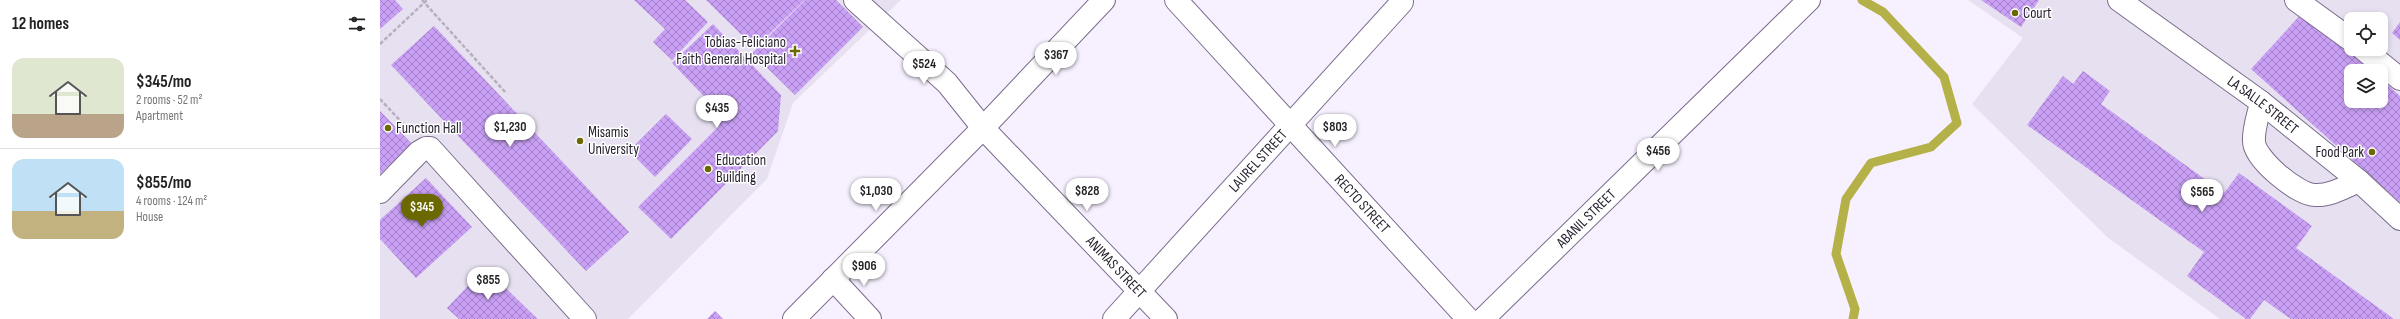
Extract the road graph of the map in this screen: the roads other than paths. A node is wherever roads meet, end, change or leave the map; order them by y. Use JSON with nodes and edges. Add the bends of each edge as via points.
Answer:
{"nodes":[{"id":1,"x":855,"y":0,"type":"edge"},
{"id":2,"x":1104,"y":0,"type":"edge"},
{"id":3,"x":1176,"y":0,"type":"edge"},
{"id":4,"x":1809,"y":0,"type":"edge"},
{"id":5,"x":2119,"y":0,"type":"edge"},
{"id":6,"x":2296,"y":0,"type":"edge"},
{"id":7,"x":1402,"y":2,"type":"dead end"},
{"id":8,"x":2344,"y":35,"type":"edge"},
{"id":9,"x":2372,"y":56,"type":"edge"},
{"id":10,"x":2400,"y":79,"type":"edge"},
{"id":11,"x":2261,"y":102,"type":"junction"},
{"id":12,"x":1291,"y":125,"type":"junction"},
{"id":13,"x":983,"y":128,"type":"junction"},
{"id":14,"x":2359,"y":181,"type":"junction"},
{"id":15,"x":380,"y":192,"type":"edge"},
{"id":16,"x":2400,"y":219,"type":"edge"},
{"id":17,"x":833,"y":279,"type":"junction"},
{"id":18,"x":1140,"y":291,"type":"junction"},
{"id":19,"x":585,"y":319,"type":"edge"},
{"id":20,"x":794,"y":319,"type":"edge"},
{"id":21,"x":870,"y":319,"type":"edge"},
{"id":22,"x":1114,"y":319,"type":"edge"},
{"id":23,"x":1166,"y":319,"type":"edge"},
{"id":24,"x":1468,"y":319,"type":"edge"},
{"id":25,"x":1483,"y":319,"type":"edge"}],
"edges":[{"from":1,"to":13,"type":"street","name":"ANIMAS STREET","via":[[947,83]]},
{"from":2,"to":13,"type":"street"},
{"from":3,"to":12,"type":"street","name":"RECTO STREET"},
{"from":4,"to":25,"type":"street","name":"ABANIL STREET"},
{"from":5,"to":11,"type":"street","name":"LA SALLE STREET"},
{"from":6,"to":8,"type":"street"},
{"from":7,"to":12,"type":"street","name":"LAUREL STREET"},
{"from":9,"to":10,"type":"street"},
{"from":11,"to":14,"type":"street","name":"LA SALLE STREET"},
{"from":11,"to":14,"type":"street","via":[[2254,141],[2262,162],[2302,192],[2313,195],[2325,195]]},
{"from":12,"to":18,"type":"street","name":"LAUREL STREET"},
{"from":12,"to":24,"type":"street","name":"RECTO STREET"},
{"from":13,"to":17,"type":"street"},
{"from":13,"to":18,"type":"street","name":"ANIMAS STREET"},
{"from":14,"to":16,"type":"street","name":"LA SALLE STREET"},
{"from":15,"to":19,"type":"street","via":[[419,152],[426,148],[434,151]]},
{"from":17,"to":20,"type":"street"},
{"from":17,"to":21,"type":"street"},
{"from":18,"to":22,"type":"street","name":"LAUREL STREET"},
{"from":18,"to":23,"type":"street","name":"ANIMAS STREET"}]}
